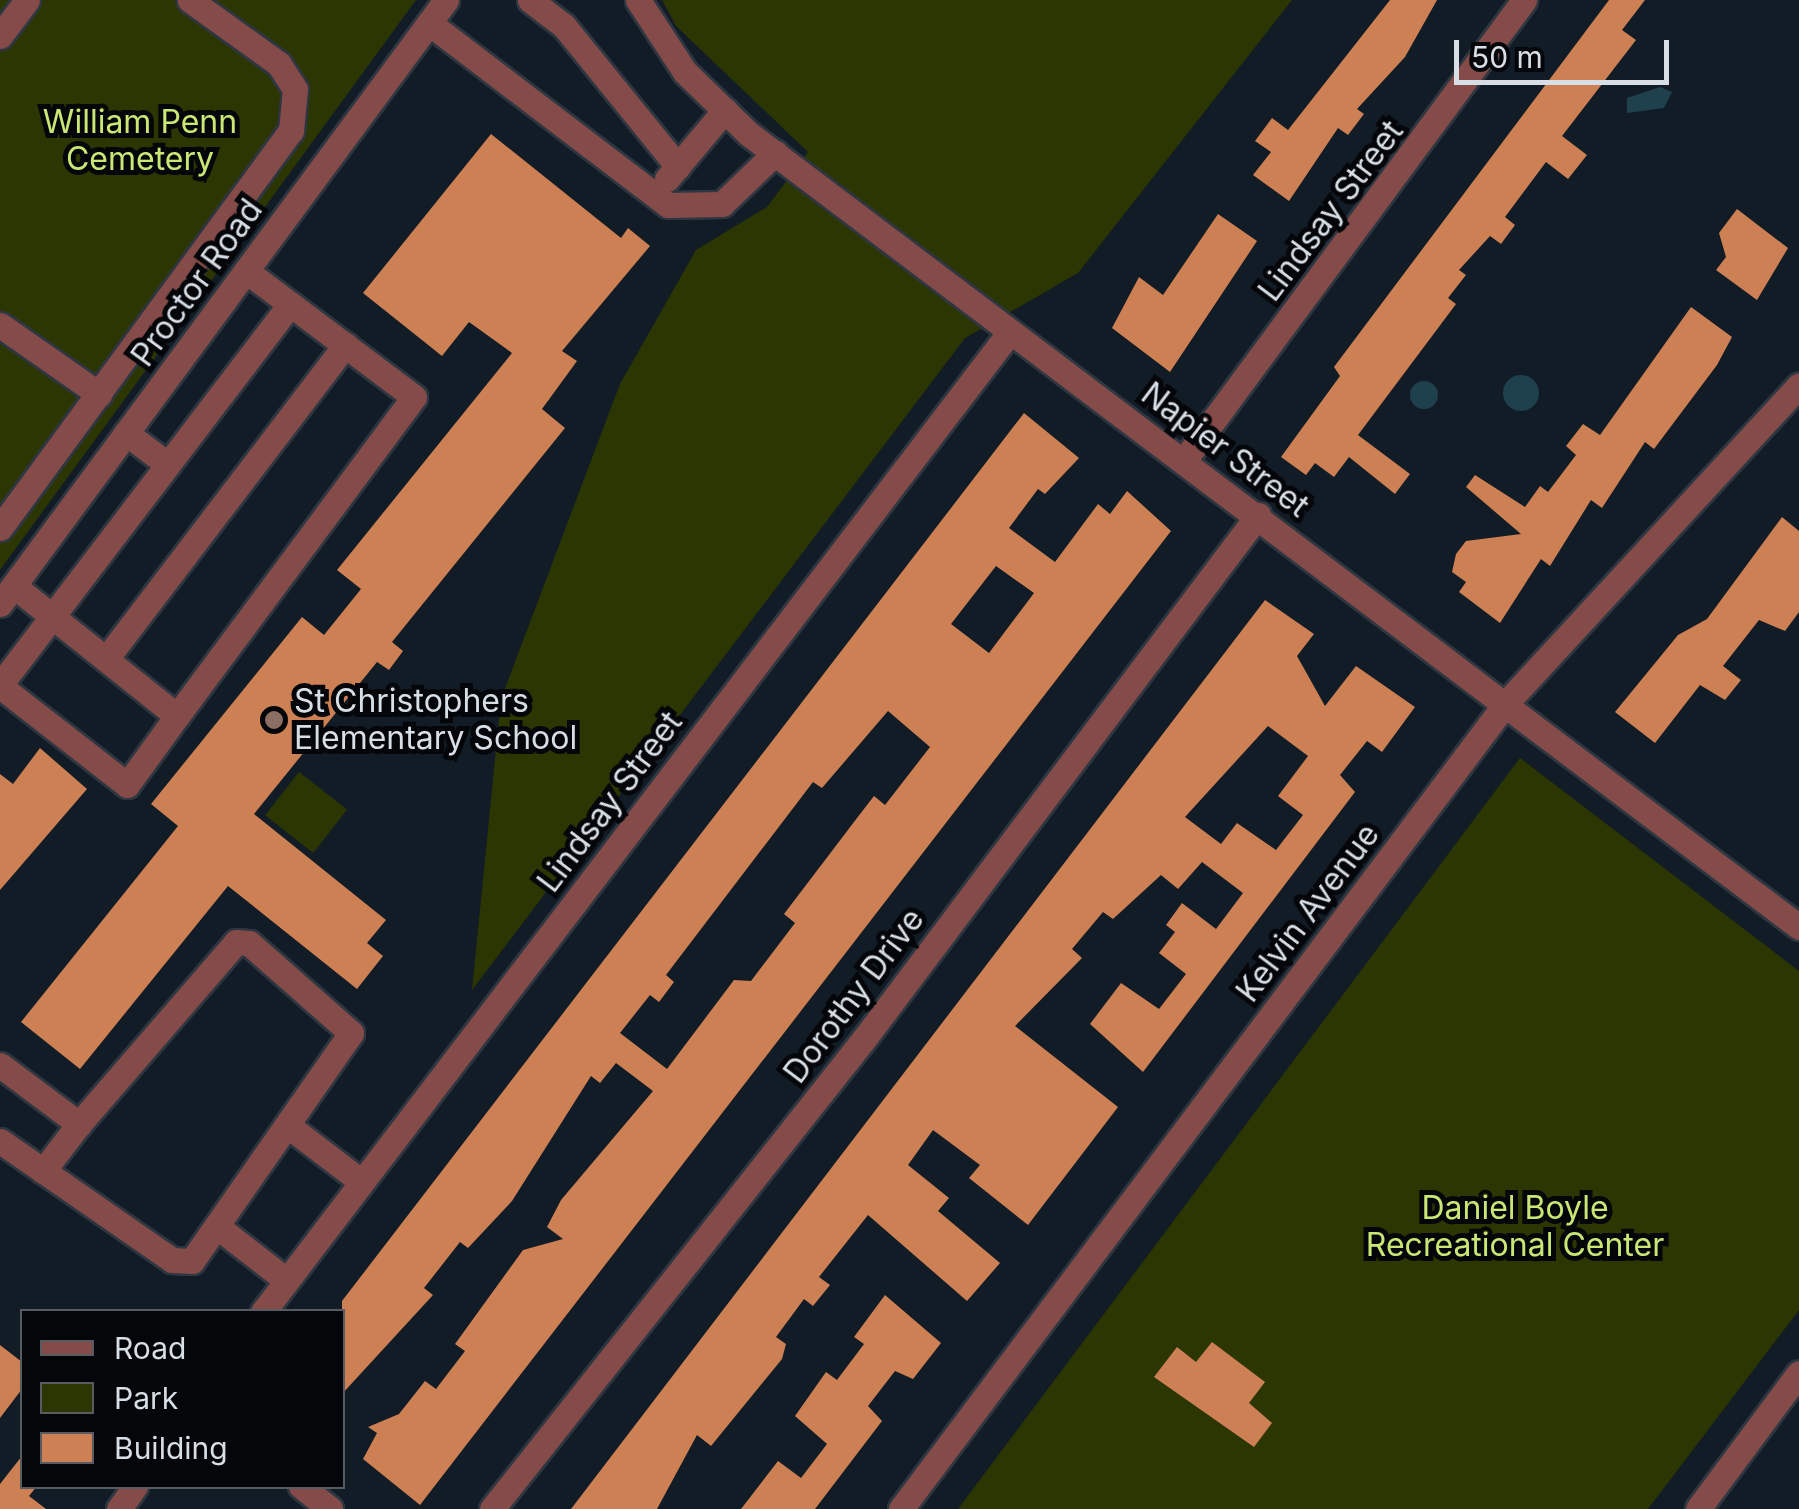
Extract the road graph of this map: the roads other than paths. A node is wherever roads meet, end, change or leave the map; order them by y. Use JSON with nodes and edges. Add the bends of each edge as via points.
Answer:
{"nodes":[{"id":1,"x":27,"y":0,"type":"edge"},
{"id":2,"x":190,"y":0,"type":"edge"},
{"id":3,"x":446,"y":0,"type":"edge"},
{"id":4,"x":530,"y":0,"type":"edge"},
{"id":5,"x":638,"y":0,"type":"edge"},
{"id":6,"x":1524,"y":0,"type":"edge"},
{"id":7,"x":428,"y":23,"type":"junction"},
{"id":8,"x":0,"y":36,"type":"edge"},
{"id":9,"x":725,"y":110,"type":"junction"},
{"id":10,"x":775,"y":154,"type":"junction"},
{"id":11,"x":678,"y":167,"type":"junction"},
{"id":12,"x":654,"y":194,"type":"junction"},
{"id":13,"x":246,"y":270,"type":"junction"},
{"id":14,"x":290,"y":304,"type":"junction"},
{"id":15,"x":0,"y":325,"type":"edge"},
{"id":16,"x":1010,"y":333,"type":"junction"},
{"id":17,"x":345,"y":345,"type":"junction"},
{"id":18,"x":1799,"y":384,"type":"edge"},
{"id":19,"x":99,"y":394,"type":"junction"},
{"id":20,"x":126,"y":433,"type":"junction"},
{"id":21,"x":1185,"y":458,"type":"junction"},
{"id":22,"x":167,"y":464,"type":"junction"},
{"id":23,"x":1258,"y":515,"type":"junction"},
{"id":24,"x":0,"y":528,"type":"edge"},
{"id":25,"x":7,"y":595,"type":"edge"},
{"id":26,"x":51,"y":616,"type":"junction"},
{"id":27,"x":106,"y":659,"type":"junction"},
{"id":28,"x":0,"y":686,"type":"edge"},
{"id":29,"x":1506,"y":703,"type":"junction"},
{"id":30,"x":178,"y":716,"type":"junction"},
{"id":31,"x":1799,"y":927,"type":"edge"},
{"id":32,"x":0,"y":1066,"type":"edge"},
{"id":33,"x":79,"y":1124,"type":"junction"},
{"id":34,"x":291,"y":1128,"type":"junction"},
{"id":35,"x":0,"y":1142,"type":"edge"},
{"id":36,"x":43,"y":1171,"type":"junction"},
{"id":37,"x":362,"y":1182,"type":"junction"},
{"id":38,"x":219,"y":1228,"type":"junction"},
{"id":39,"x":286,"y":1280,"type":"junction"},
{"id":40,"x":265,"y":1309,"type":"edge"},
{"id":41,"x":1799,"y":1373,"type":"edge"},
{"id":42,"x":304,"y":1489,"type":"edge"},
{"id":43,"x":330,"y":1509,"type":"edge"},
{"id":44,"x":492,"y":1509,"type":"edge"},
{"id":45,"x":901,"y":1509,"type":"edge"},
{"id":46,"x":1698,"y":1509,"type":"edge"}],
"edges":[{"from":1,"to":8,"type":"street"},
{"from":2,"to":19,"type":"street","via":[[279,64],[295,89],[295,115]]},
{"from":3,"to":7,"type":"street","name":"Proctor Road"},
{"from":4,"to":11,"type":"street","via":[[564,26]]},
{"from":5,"to":9,"type":"street","name":"Napier Street","via":[[685,72]]},
{"from":6,"to":21,"type":"street","name":"Lindsay Street"},
{"from":7,"to":12,"type":"street"},
{"from":7,"to":13,"type":"street","name":"Proctor Road"},
{"from":9,"to":10,"type":"street","name":"Napier Street"},
{"from":9,"to":11,"type":"street"},
{"from":10,"to":12,"type":"street","via":[[722,204],[695,210]]},
{"from":10,"to":16,"type":"street","name":"Napier Street"},
{"from":11,"to":12,"type":"street"},
{"from":13,"to":14,"type":"street"},
{"from":13,"to":20,"type":"street","name":"Proctor Road"},
{"from":14,"to":17,"type":"street"},
{"from":14,"to":22,"type":"street"},
{"from":15,"to":19,"type":"street"},
{"from":16,"to":21,"type":"street","name":"Napier Street"},
{"from":16,"to":37,"type":"street","name":"Lindsay Street"},
{"from":17,"to":27,"type":"street"},
{"from":17,"to":30,"type":"street","via":[[414,397]]},
{"from":18,"to":29,"type":"street","name":"Kelvin Avenue"},
{"from":19,"to":24,"type":"street"},
{"from":20,"to":22,"type":"street"},
{"from":20,"to":25,"type":"street","name":"Proctor Road"},
{"from":21,"to":23,"type":"street","name":"Napier Street"},
{"from":22,"to":26,"type":"street"},
{"from":23,"to":29,"type":"street","name":"Napier Street"},
{"from":23,"to":44,"type":"street","name":"Dorothy Drive","via":[[864,1039]]},
{"from":25,"to":26,"type":"street"},
{"from":26,"to":27,"type":"street"},
{"from":26,"to":28,"type":"street"},
{"from":27,"to":30,"type":"street"},
{"from":28,"to":30,"type":"street","via":[[127,785]]},
{"from":29,"to":31,"type":"street","name":"Napier Street"},
{"from":29,"to":45,"type":"street","name":"Kelvin Avenue"},
{"from":32,"to":33,"type":"street"},
{"from":33,"to":34,"type":"street","via":[[236,942],[249,943],[352,1032]]},
{"from":33,"to":36,"type":"street"},
{"from":34,"to":37,"type":"street"},
{"from":34,"to":38,"type":"street"},
{"from":35,"to":36,"type":"street"},
{"from":36,"to":38,"type":"street","via":[[172,1260],[192,1261]]},
{"from":37,"to":39,"type":"street","name":"Lindsay Street"},
{"from":38,"to":39,"type":"street"},
{"from":39,"to":40,"type":"street","name":"Lindsay Street"},
{"from":41,"to":46,"type":"street"},
{"from":42,"to":43,"type":"street"}]}
